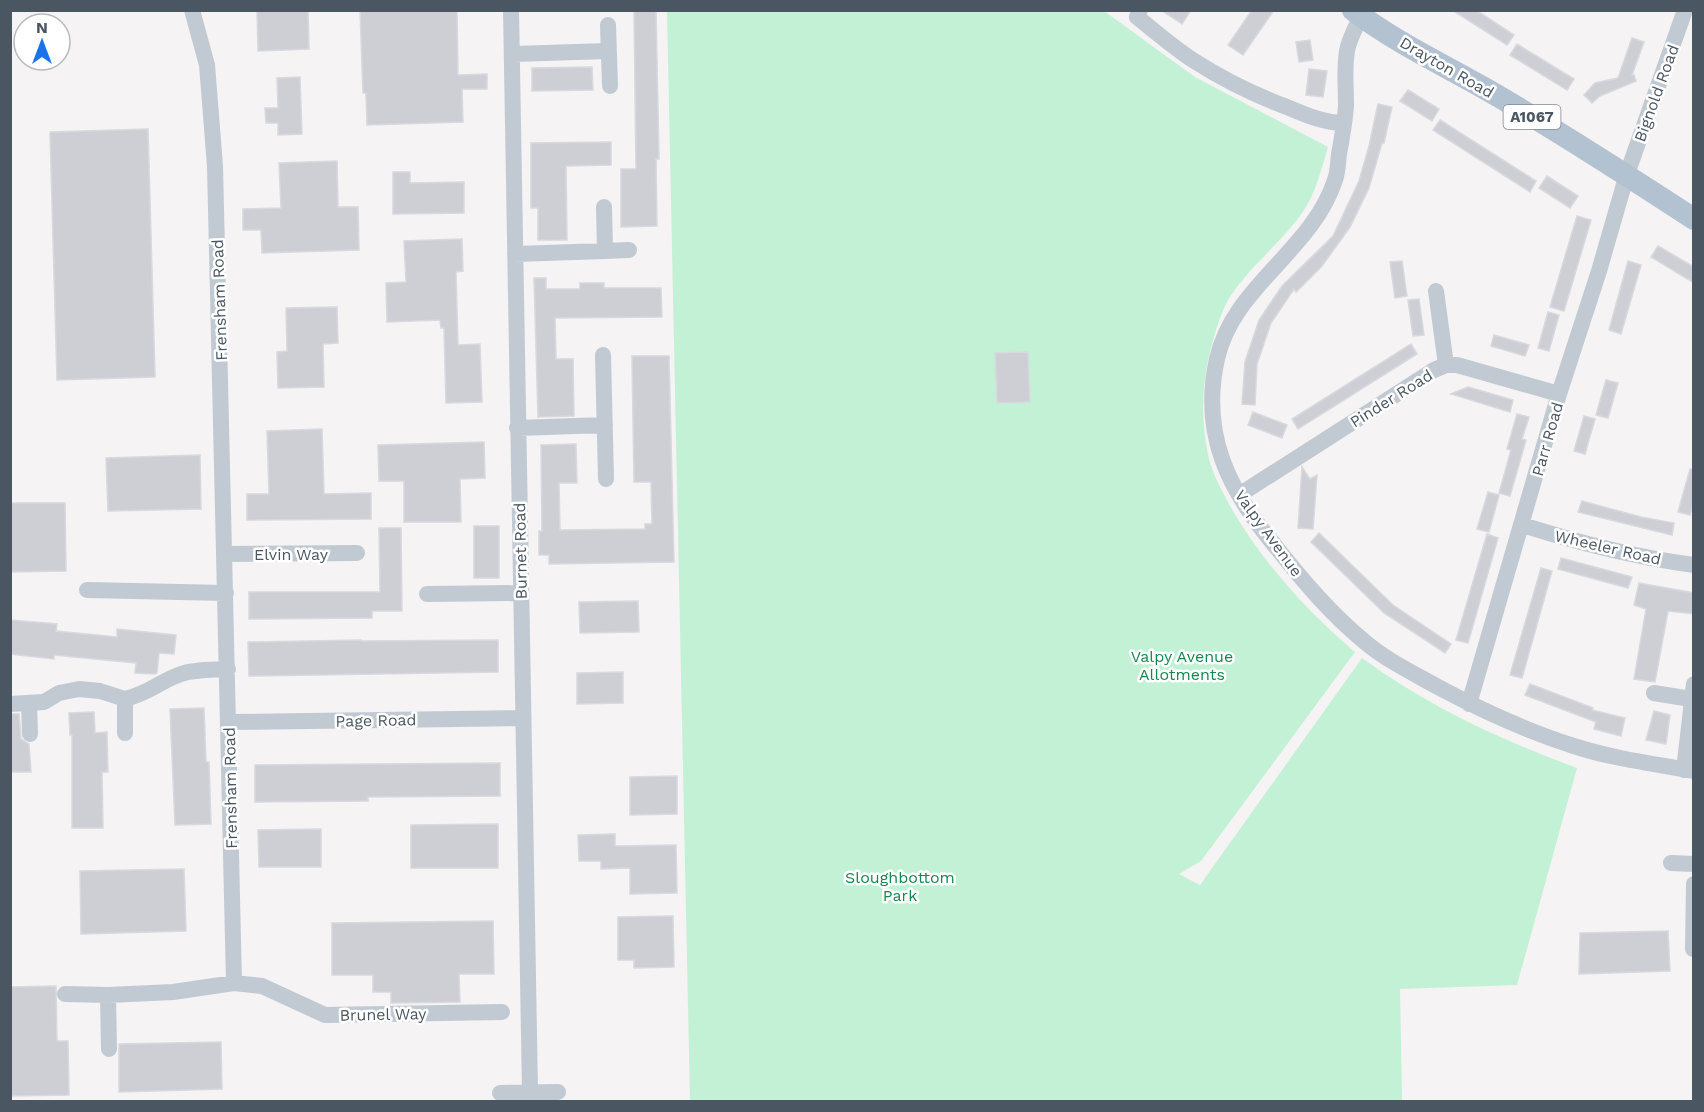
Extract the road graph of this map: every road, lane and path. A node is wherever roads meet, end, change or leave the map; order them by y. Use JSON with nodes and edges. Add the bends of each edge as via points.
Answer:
{"nodes":[{"id":1,"x":192,"y":10,"type":"edge"},
{"id":2,"x":511,"y":10,"type":"edge"},
{"id":3,"x":1140,"y":10,"type":"edge"},
{"id":4,"x":1685,"y":10,"type":"edge"},
{"id":5,"x":1357,"y":13,"type":"edge"},
{"id":6,"x":608,"y":25,"type":"dead end"},
{"id":7,"x":608,"y":51,"type":"junction"},
{"id":8,"x":513,"y":54,"type":"junction"},
{"id":9,"x":610,"y":86,"type":"dead end"},
{"id":10,"x":1344,"y":123,"type":"junction"},
{"id":11,"x":1627,"y":174,"type":"junction"},
{"id":12,"x":604,"y":207,"type":"dead end"},
{"id":13,"x":1694,"y":219,"type":"edge"},
{"id":14,"x":629,"y":250,"type":"dead end"},
{"id":15,"x":604,"y":251,"type":"junction"},
{"id":16,"x":515,"y":254,"type":"junction"},
{"id":17,"x":1436,"y":291,"type":"dead end"},
{"id":18,"x":603,"y":355,"type":"dead end"},
{"id":19,"x":1446,"y":365,"type":"junction"},
{"id":20,"x":1559,"y":394,"type":"junction"},
{"id":21,"x":605,"y":425,"type":"junction"},
{"id":22,"x":518,"y":428,"type":"junction"},
{"id":23,"x":606,"y":479,"type":"dead end"},
{"id":24,"x":1239,"y":495,"type":"junction"},
{"id":25,"x":1523,"y":525,"type":"junction"},
{"id":26,"x":357,"y":553,"type":"dead end"},
{"id":27,"x":226,"y":554,"type":"junction"},
{"id":28,"x":1694,"y":565,"type":"edge"},
{"id":29,"x":87,"y":590,"type":"dead end"},
{"id":30,"x":226,"y":593,"type":"junction"},
{"id":31,"x":520,"y":593,"type":"junction"},
{"id":32,"x":427,"y":594,"type":"dead end"},
{"id":33,"x":228,"y":669,"type":"junction"},
{"id":34,"x":1692,"y":692,"type":"edge"},
{"id":35,"x":1654,"y":693,"type":"dead end"},
{"id":36,"x":125,"y":699,"type":"junction"},
{"id":37,"x":29,"y":703,"type":"junction"},
{"id":38,"x":10,"y":704,"type":"edge"},
{"id":39,"x":1469,"y":704,"type":"junction"},
{"id":40,"x":523,"y":718,"type":"junction"},
{"id":41,"x":229,"y":722,"type":"junction"},
{"id":42,"x":125,"y":733,"type":"dead end"},
{"id":43,"x":30,"y":734,"type":"dead end"},
{"id":44,"x":1689,"y":770,"type":"edge"},
{"id":45,"x":1671,"y":863,"type":"dead end"},
{"id":46,"x":1694,"y":864,"type":"edge"},
{"id":47,"x":1693,"y":892,"type":"edge"},
{"id":48,"x":1693,"y":949,"type":"edge"},
{"id":49,"x":234,"y":984,"type":"junction"},
{"id":50,"x":65,"y":994,"type":"dead end"},
{"id":51,"x":108,"y":995,"type":"junction"},
{"id":52,"x":502,"y":1012,"type":"dead end"},
{"id":53,"x":109,"y":1049,"type":"dead end"},
{"id":54,"x":530,"y":1092,"type":"junction"},
{"id":55,"x":558,"y":1092,"type":"dead end"},
{"id":56,"x":500,"y":1093,"type":"dead end"}],
"edges":[{"from":1,"to":27,"type":"street","name":"Frensham Road","via":[[207,65],[215,166]]},
{"from":2,"to":8,"type":"street","name":"Burnet Road"},
{"from":3,"to":10,"type":"street","via":[[1137,17],[1195,62],[1260,97],[1330,123]]},
{"from":4,"to":11,"type":"street","name":"Bignold Road"},
{"from":5,"to":10,"type":"street","name":"Valpy Avenue","via":[[1347,50]]},
{"from":5,"to":11,"type":"main road","name":"Drayton Road","number":"A1067"},
{"from":6,"to":7,"type":"street"},
{"from":7,"to":8,"type":"street"},
{"from":7,"to":9,"type":"street"},
{"from":8,"to":16,"type":"street","name":"Burnet Road"},
{"from":10,"to":24,"type":"street","name":"Valpy Avenue","via":[[1336,180],[1317,220],[1252,292],[1225,335],[1217,359],[1214,432],[1229,478]]},
{"from":11,"to":13,"type":"main road","name":"Drayton Road","number":"A1067"},
{"from":11,"to":20,"type":"street","name":"Parr Road"},
{"from":12,"to":15,"type":"street"},
{"from":14,"to":15,"type":"street"},
{"from":15,"to":16,"type":"street"},
{"from":16,"to":22,"type":"street","name":"Burnet Road"},
{"from":17,"to":19,"type":"street"},
{"from":18,"to":21,"type":"street"},
{"from":19,"to":20,"type":"street","name":"Pinder Road"},
{"from":19,"to":24,"type":"street","name":"Pinder Road"},
{"from":20,"to":25,"type":"street","name":"Parr Road"},
{"from":21,"to":22,"type":"street"},
{"from":21,"to":23,"type":"street"},
{"from":22,"to":31,"type":"street","name":"Burnet Road"},
{"from":24,"to":39,"type":"street","name":"Valpy Avenue","via":[[1265,535],[1301,578],[1366,643]]},
{"from":25,"to":28,"type":"street","name":"Wheeler Road","via":[[1605,549]]},
{"from":25,"to":39,"type":"street","name":"Parr Road"},
{"from":26,"to":27,"type":"street","name":"Elvin Way"},
{"from":27,"to":30,"type":"street","name":"Frensham Road"},
{"from":29,"to":30,"type":"street","via":[[162,584],[199,593]]},
{"from":30,"to":33,"type":"street","name":"Frensham Road"},
{"from":31,"to":32,"type":"street"},
{"from":31,"to":40,"type":"street","name":"Burnet Road"},
{"from":33,"to":36,"type":"street","via":[[184,673],[141,696]]},
{"from":33,"to":41,"type":"street","name":"Frensham Road"},
{"from":34,"to":35,"type":"street"},
{"from":34,"to":44,"type":"street"},
{"from":36,"to":37,"type":"street","via":[[80,689],[59,693],[44,702]]},
{"from":36,"to":42,"type":"street"},
{"from":37,"to":38,"type":"street"},
{"from":37,"to":43,"type":"street"},
{"from":39,"to":44,"type":"street","name":"Valpy Avenue","via":[[1578,747]]},
{"from":40,"to":41,"type":"street","name":"Page Road"},
{"from":40,"to":54,"type":"street","name":"Burnet Road"},
{"from":41,"to":49,"type":"street","name":"Frensham Road"},
{"from":45,"to":46,"type":"street"},
{"from":47,"to":48,"type":"street"},
{"from":49,"to":51,"type":"street","name":"Brunel Way"},
{"from":49,"to":52,"type":"street","name":"Brunel Way","via":[[262,986],[325,1015]]},
{"from":50,"to":51,"type":"street","name":"Brunel Way"},
{"from":51,"to":53,"type":"street"},
{"from":54,"to":55,"type":"street"},
{"from":54,"to":56,"type":"street"}]}
